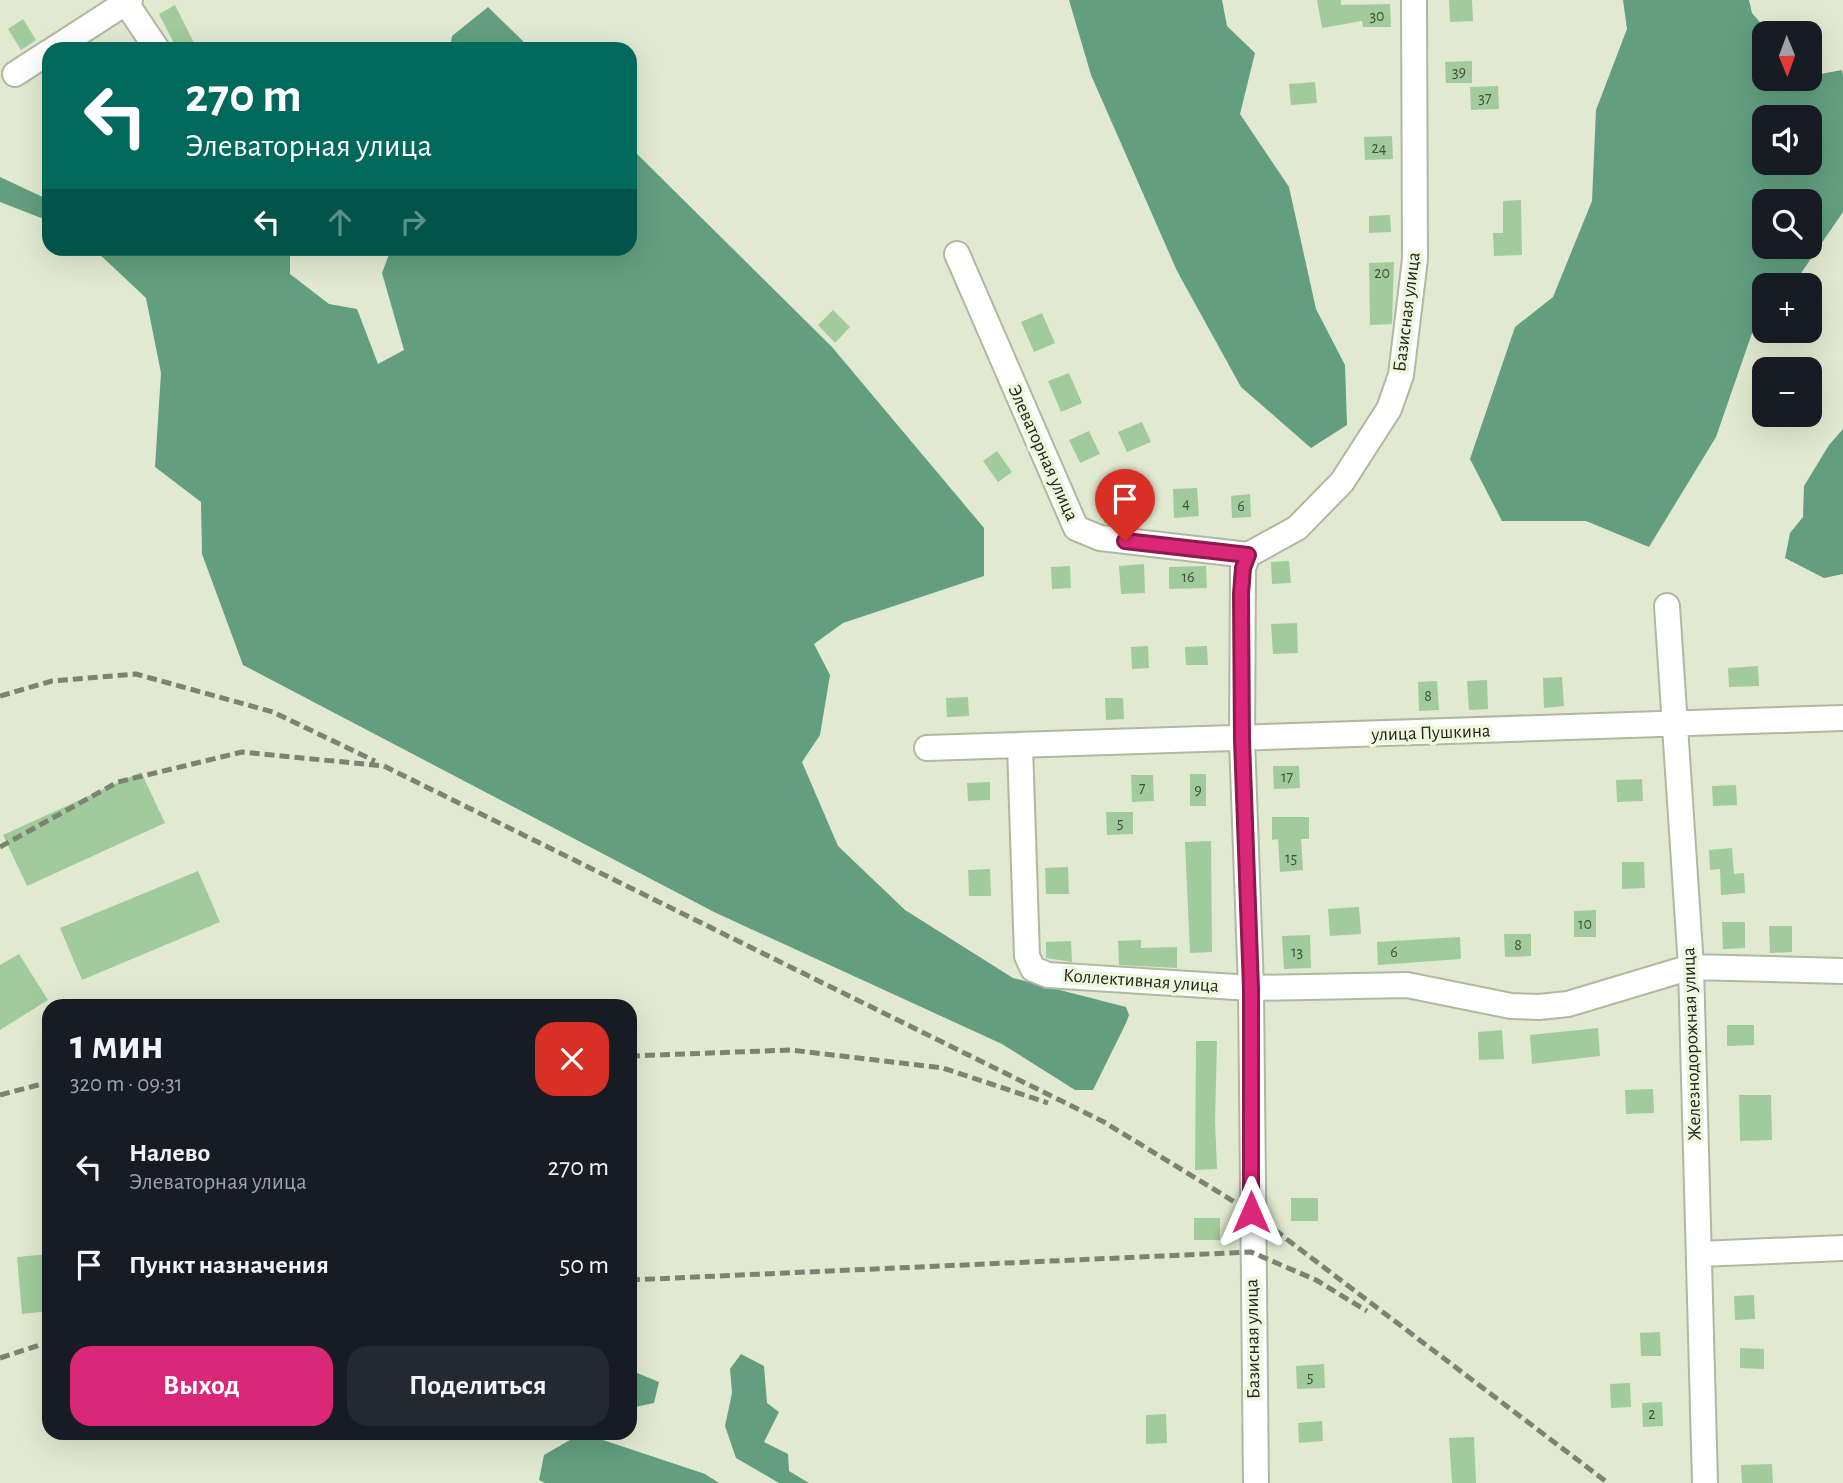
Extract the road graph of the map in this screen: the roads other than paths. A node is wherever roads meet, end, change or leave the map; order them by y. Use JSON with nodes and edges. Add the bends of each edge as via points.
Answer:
{"nodes":[{"id":1,"x":1414,"y":0,"type":"edge"},
{"id":2,"x":127,"y":1,"type":"edge"},
{"id":3,"x":65,"y":42,"type":"edge"},
{"id":4,"x":153,"y":42,"type":"edge"},
{"id":5,"x":42,"y":57,"type":"edge"},
{"id":6,"x":15,"y":74,"type":"dead end"},
{"id":7,"x":957,"y":254,"type":"dead end"},
{"id":8,"x":1248,"y":555,"type":"junction"},
{"id":9,"x":1667,"y":606,"type":"dead end"},
{"id":10,"x":1843,"y":718,"type":"edge"},
{"id":11,"x":1673,"y":724,"type":"junction"},
{"id":12,"x":1242,"y":740,"type":"junction"},
{"id":13,"x":1020,"y":746,"type":"junction"},
{"id":14,"x":927,"y":748,"type":"dead end"},
{"id":15,"x":1690,"y":967,"type":"junction"},
{"id":16,"x":1843,"y":971,"type":"edge"},
{"id":17,"x":1251,"y":988,"type":"junction"},
{"id":18,"x":1843,"y":1248,"type":"edge"},
{"id":19,"x":1699,"y":1254,"type":"junction"},
{"id":20,"x":1256,"y":1483,"type":"edge"},
{"id":21,"x":1705,"y":1483,"type":"edge"}],
"edges":[{"from":1,"to":8,"type":"street","name":"Базисная улица","via":[[1415,259],[1401,375],[1389,409],[1342,482],[1297,528]]},
{"from":2,"to":3,"type":"street"},
{"from":2,"to":4,"type":"street"},
{"from":5,"to":6,"type":"street"},
{"from":7,"to":8,"type":"street","name":"Элеваторная улица","via":[[1076,528],[1100,538]]},
{"from":8,"to":12,"type":"street","name":"Базисная улица","via":[[1241,594]]},
{"from":9,"to":11,"type":"street","name":"Железнодорожная улица"},
{"from":10,"to":11,"type":"street","name":"улица Пушкина"},
{"from":11,"to":12,"type":"street","name":"улица Пушкина"},
{"from":11,"to":15,"type":"street","name":"Железнодорожная улица"},
{"from":12,"to":13,"type":"street","name":"улица Пушкина"},
{"from":12,"to":17,"type":"street","name":"Базисная улица"},
{"from":13,"to":14,"type":"street","name":"улица Пушкина"},
{"from":13,"to":17,"type":"street","name":"Коллективная улица","via":[[1027,956],[1033,969],[1048,975]]},
{"from":15,"to":16,"type":"street","name":"Коллективная улица"},
{"from":15,"to":17,"type":"street","name":"Коллективная улица","via":[[1568,1004],[1539,1007],[1511,1006],[1407,985]]},
{"from":15,"to":19,"type":"street","name":"Железнодорожная улица"},
{"from":17,"to":20,"type":"street","name":"Базисная улица"},
{"from":18,"to":19,"type":"street"},
{"from":19,"to":21,"type":"street","name":"Железнодорожная улица"}]}
